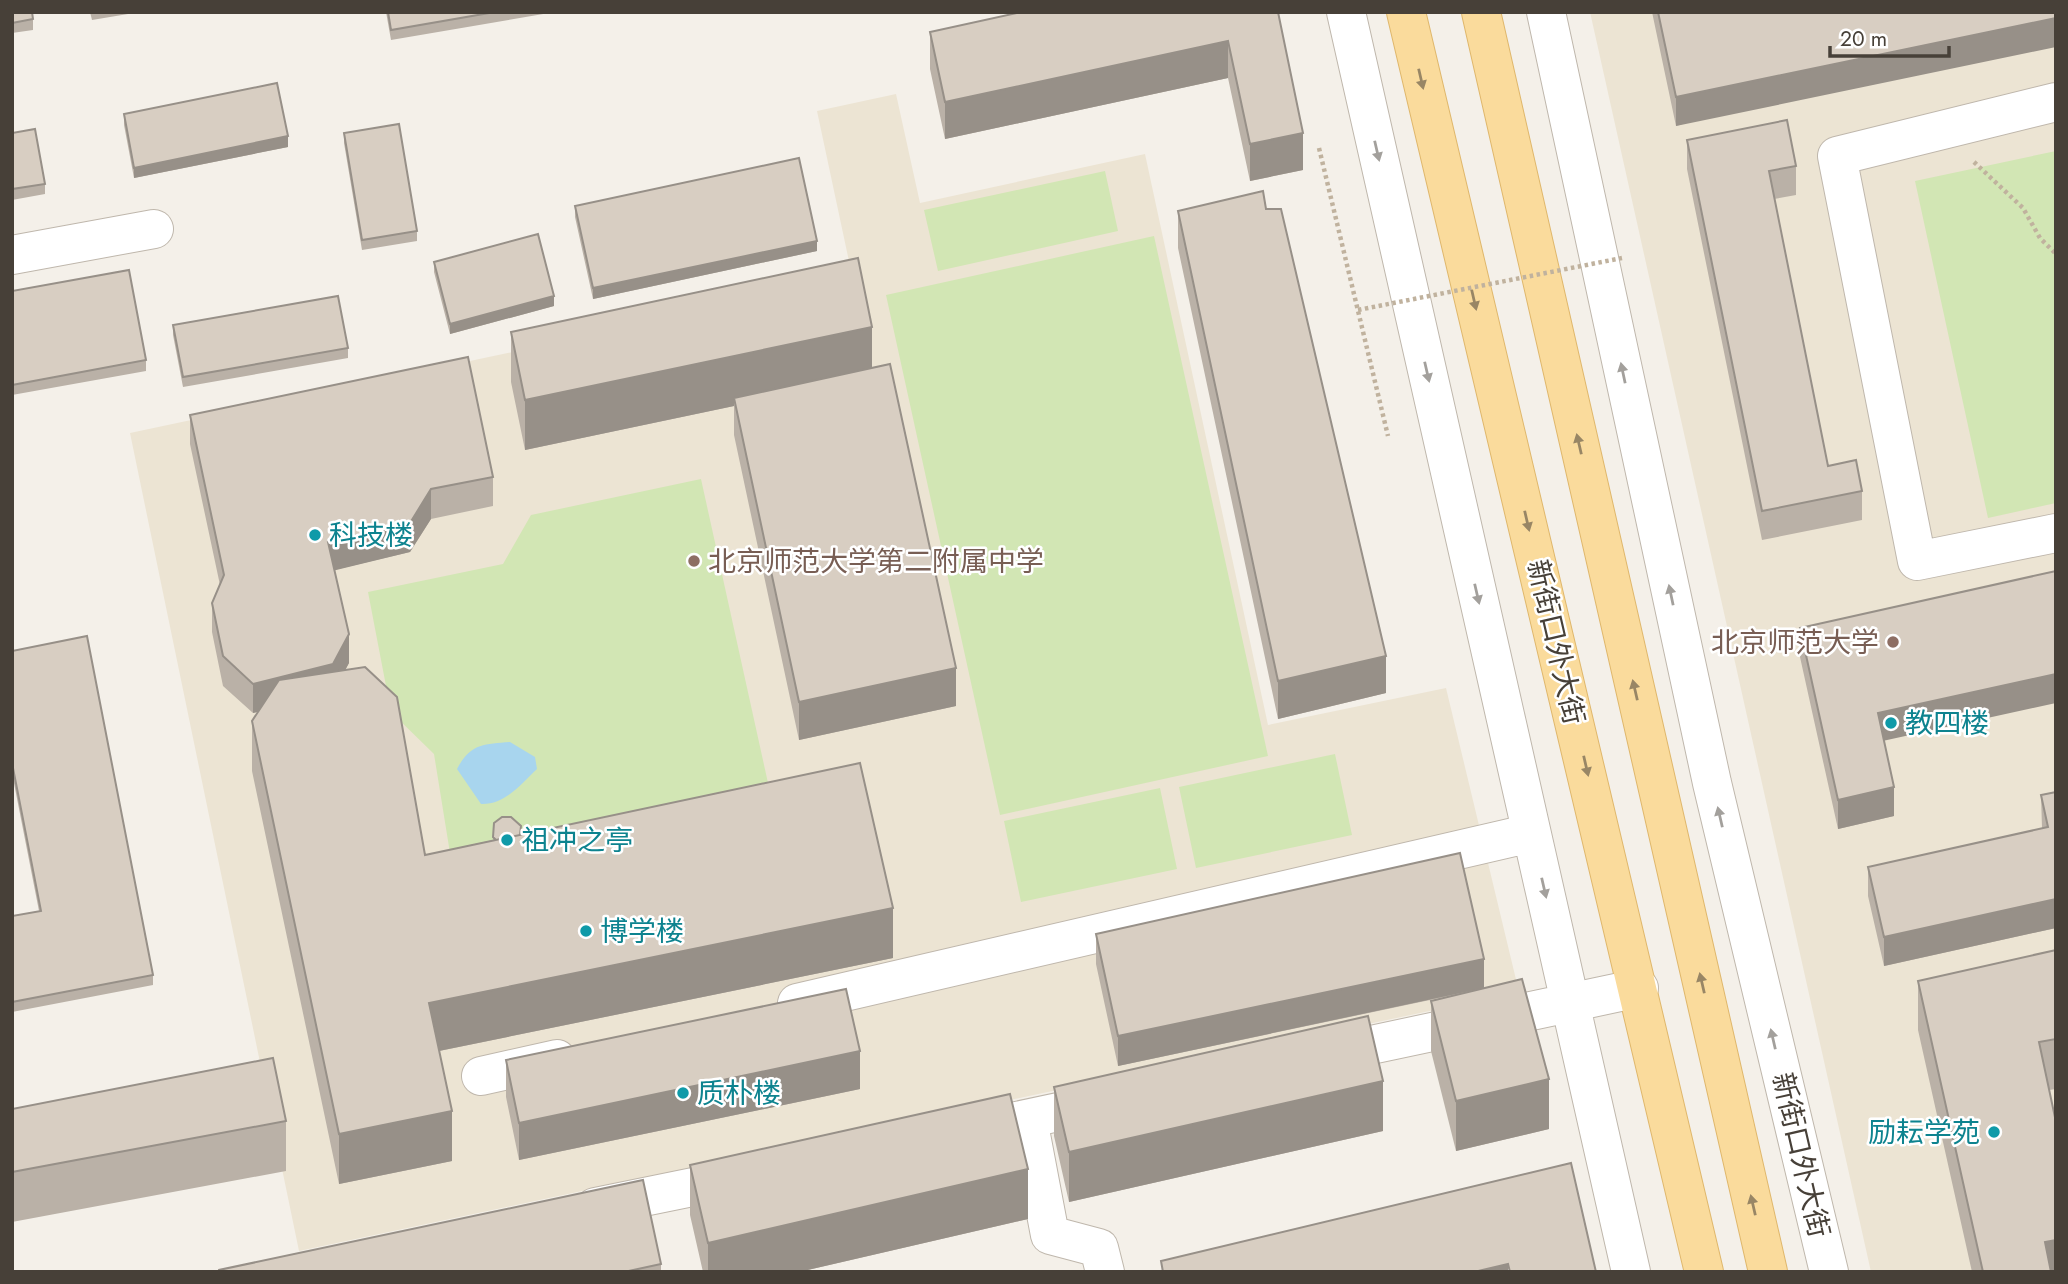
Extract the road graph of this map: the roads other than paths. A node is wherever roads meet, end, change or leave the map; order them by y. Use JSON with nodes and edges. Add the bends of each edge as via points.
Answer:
{"nodes":[{"id":1,"x":1346,"y":12,"type":"edge"},
{"id":2,"x":1405,"y":12,"type":"edge"},
{"id":3,"x":1481,"y":12,"type":"edge"},
{"id":4,"x":1546,"y":12,"type":"edge"},
{"id":5,"x":2056,"y":102,"type":"edge"},
{"id":6,"x":154,"y":229,"type":"dead end"},
{"id":7,"x":12,"y":255,"type":"edge"},
{"id":8,"x":2056,"y":533,"type":"edge"},
{"id":9,"x":1531,"y":833,"type":"junction"},
{"id":10,"x":1639,"y":988,"type":"junction"},
{"id":11,"x":1570,"y":1002,"type":"junction"},
{"id":12,"x":764,"y":1011,"type":"edge"},
{"id":13,"x":589,"y":1052,"type":"edge"},
{"id":14,"x":1285,"y":1063,"type":"edge"},
{"id":15,"x":481,"y":1076,"type":"dead end"},
{"id":16,"x":1136,"y":1095,"type":"edge"},
{"id":17,"x":1028,"y":1119,"type":"junction"},
{"id":18,"x":933,"y":1138,"type":"edge"},
{"id":19,"x":770,"y":1172,"type":"edge"},
{"id":20,"x":566,"y":1213,"type":"edge"},
{"id":21,"x":1105,"y":1272,"type":"edge"},
{"id":22,"x":1631,"y":1272,"type":"edge"},
{"id":23,"x":1704,"y":1272,"type":"edge"},
{"id":24,"x":1768,"y":1272,"type":"edge"},
{"id":25,"x":1829,"y":1272,"type":"edge"}],
"edges":[{"from":1,"to":9,"type":"street","one_way":true},
{"from":2,"to":10,"type":"main road","name":"新街口外大街","one_way":true},
{"from":24,"to":3,"type":"main road","name":"新街口外大街","one_way":true},
{"from":25,"to":4,"type":"street","name":"新街口外大街","one_way":true,"via":[[1712,783]]},
{"from":5,"to":8,"type":"street","via":[[1837,156],[1917,561]]},
{"from":6,"to":7,"type":"street"},
{"from":9,"to":11,"type":"street","one_way":true},
{"from":9,"to":12,"type":"street"},
{"from":10,"to":11,"type":"street"},
{"from":10,"to":23,"type":"main road","name":"新街口外大街"},
{"from":11,"to":14,"type":"street"},
{"from":11,"to":22,"type":"street"},
{"from":13,"to":15,"type":"street"},
{"from":16,"to":17,"type":"street"},
{"from":17,"to":18,"type":"street"},
{"from":17,"to":21,"type":"street","via":[[1050,1235],[1099,1248]]},
{"from":19,"to":20,"type":"street"}]}
